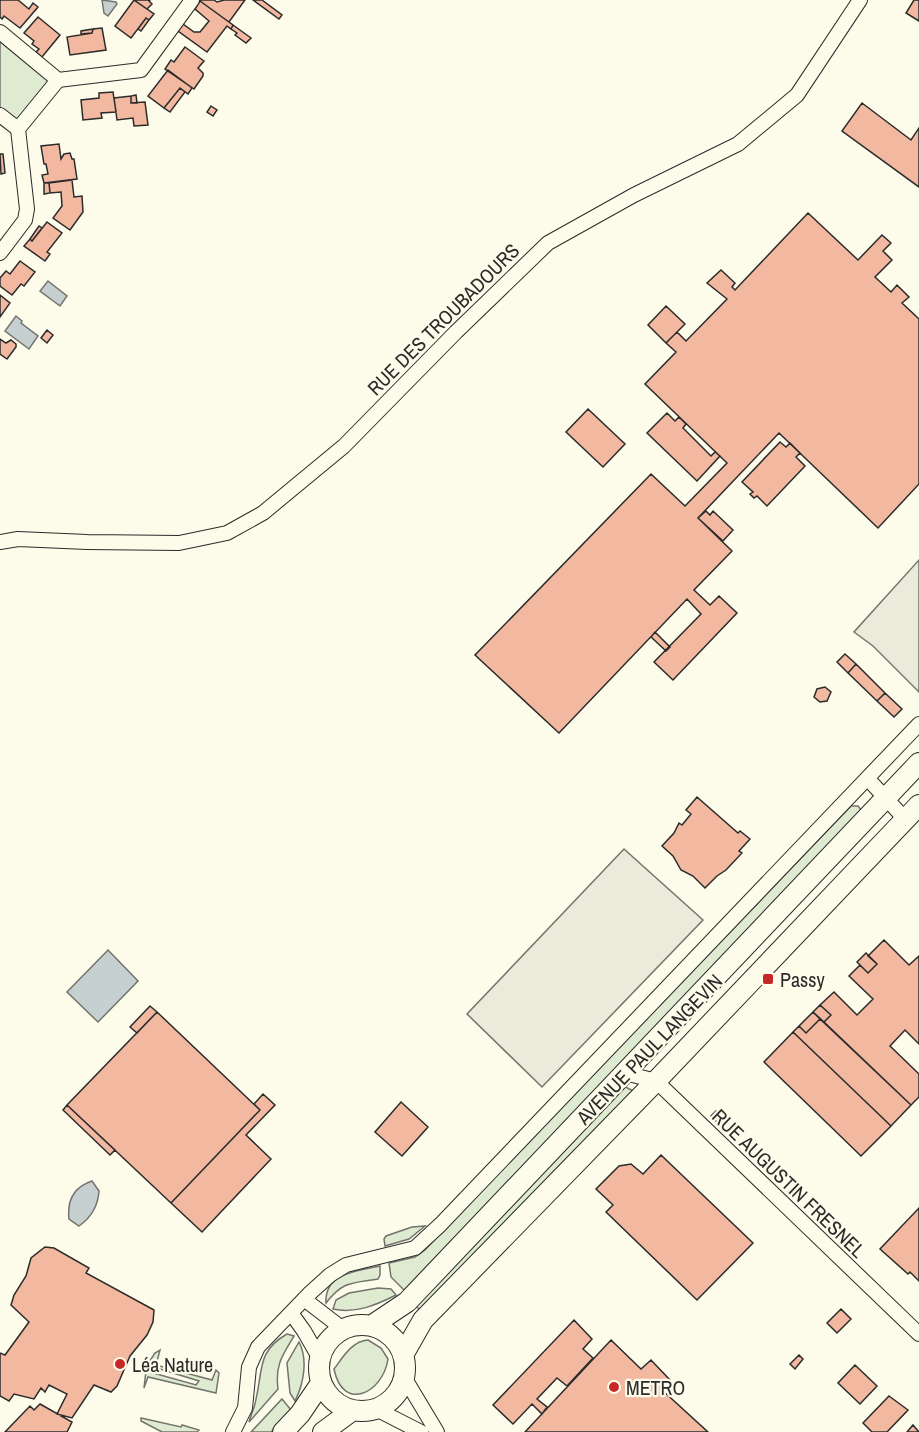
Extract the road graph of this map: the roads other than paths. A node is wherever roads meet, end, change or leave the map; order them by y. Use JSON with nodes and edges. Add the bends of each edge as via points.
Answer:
{"nodes":[{"id":1,"x":192,"y":0,"type":"edge"},
{"id":2,"x":860,"y":0,"type":"edge"},
{"id":3,"x":0,"y":32,"type":"edge"},
{"id":4,"x":58,"y":80,"type":"junction"},
{"id":5,"x":0,"y":115,"type":"edge"},
{"id":6,"x":18,"y":129,"type":"junction"},
{"id":7,"x":0,"y":253,"type":"edge"},
{"id":8,"x":0,"y":542,"type":"edge"},
{"id":9,"x":919,"y":724,"type":"edge"},
{"id":10,"x":919,"y":763,"type":"edge"},
{"id":11,"x":868,"y":779,"type":"junction"},
{"id":12,"x":886,"y":800,"type":"junction"},
{"id":13,"x":919,"y":805,"type":"edge"},
{"id":14,"x":906,"y":820,"type":"junction"},
{"id":15,"x":625,"y":1073,"type":"junction"},
{"id":16,"x":656,"y":1081,"type":"junction"},
{"id":17,"x":304,"y":1299,"type":"junction"},
{"id":18,"x":291,"y":1313,"type":"junction"},
{"id":19,"x":371,"y":1326,"type":"junction"},
{"id":20,"x":343,"y":1329,"type":"junction"},
{"id":21,"x":919,"y":1334,"type":"edge"},
{"id":22,"x":403,"y":1355,"type":"junction"},
{"id":23,"x":320,"y":1359,"type":"junction"},
{"id":24,"x":404,"y":1377,"type":"junction"},
{"id":25,"x":321,"y":1383,"type":"junction"},
{"id":26,"x":376,"y":1409,"type":"junction"},
{"id":27,"x":353,"y":1410,"type":"junction"},
{"id":28,"x":233,"y":1432,"type":"edge"},
{"id":29,"x":283,"y":1432,"type":"edge"},
{"id":30,"x":323,"y":1432,"type":"edge"},
{"id":31,"x":421,"y":1432,"type":"edge"},
{"id":32,"x":437,"y":1432,"type":"edge"}],
"edges":[{"from":1,"to":4,"type":"street","via":[[141,70]]},
{"from":2,"to":8,"type":"street","name":"RUE DES TROUBADOURS","via":[[797,95],[738,144],[548,243],[344,446],[263,513],[227,533],[180,543],[18,539]]},
{"from":3,"to":4,"type":"street"},
{"from":4,"to":6,"type":"street"},
{"from":5,"to":6,"type":"street"},
{"from":6,"to":7,"type":"street","via":[[27,209],[25,220]]},
{"from":9,"to":11,"type":"street"},
{"from":10,"to":12,"type":"main road","name":"AVENUE PAUL LANGEVIN"},
{"from":11,"to":12,"type":"street"},
{"from":11,"to":17,"type":"street","via":[[440,1225],[415,1248],[346,1265]]},
{"from":12,"to":14,"type":"street"},
{"from":12,"to":15,"type":"main road","name":"AVENUE PAUL LANGEVIN"},
{"from":13,"to":14,"type":"main road","name":"AVENUE PAUL LANGEVIN"},
{"from":14,"to":16,"type":"main road","name":"AVENUE PAUL LANGEVIN"},
{"from":15,"to":16,"type":"street","name":"RUE AUGUSTIN FRESNEL"},
{"from":15,"to":19,"type":"main road","name":"AVENUE PAUL LANGEVIN","via":[[407,1302]]},
{"from":16,"to":21,"type":"street","name":"RUE AUGUSTIN FRESNEL"},
{"from":16,"to":22,"type":"main road","name":"AVENUE PAUL LANGEVIN","via":[[423,1320]]},
{"from":17,"to":18,"type":"street"},
{"from":17,"to":20,"type":"street"},
{"from":18,"to":23,"type":"street"},
{"from":18,"to":28,"type":"street","via":[[258,1347],[249,1367],[245,1408]]},
{"from":19,"to":20,"type":"main road"},
{"from":19,"to":22,"type":"main road","via":[[385,1332]]},
{"from":20,"to":23,"type":"main road","via":[[324,1347]]},
{"from":22,"to":24,"type":"main road"},
{"from":23,"to":25,"type":"main road"},
{"from":24,"to":26,"type":"main road","via":[[394,1396]]},
{"from":24,"to":32,"type":"street"},
{"from":25,"to":27,"type":"main road","via":[[334,1400]]},
{"from":25,"to":29,"type":"main road"},
{"from":26,"to":27,"type":"main road"},
{"from":26,"to":31,"type":"street"},
{"from":27,"to":30,"type":"main road"}]}
